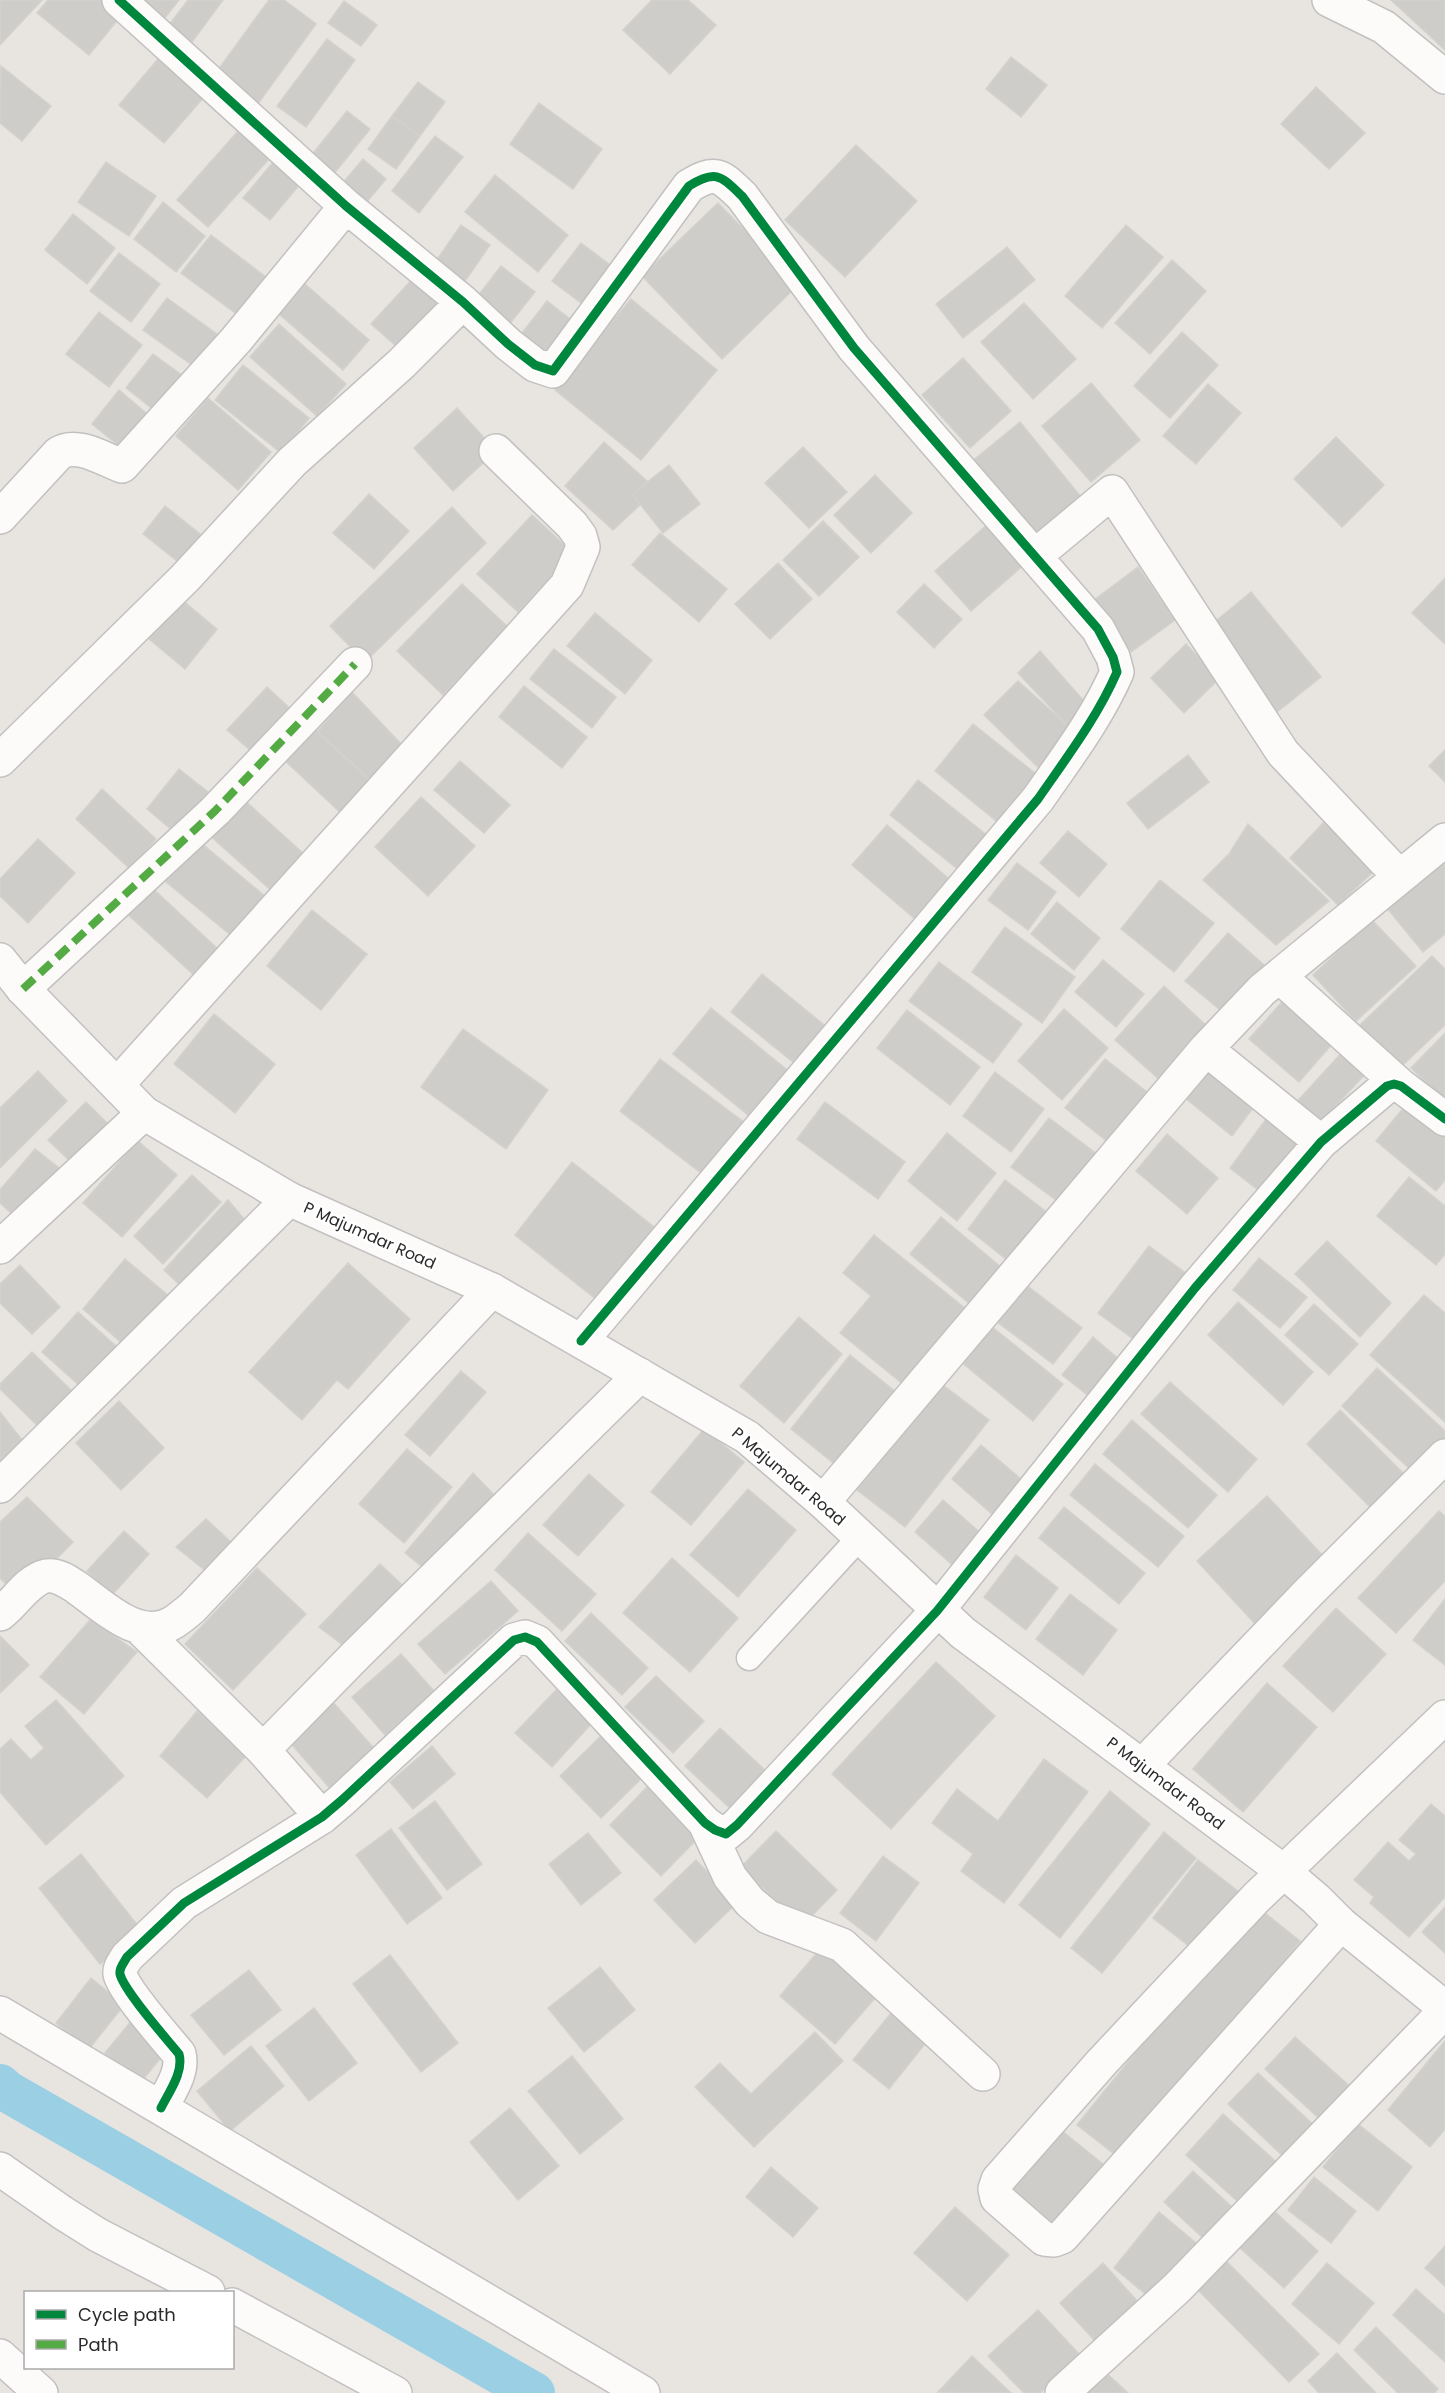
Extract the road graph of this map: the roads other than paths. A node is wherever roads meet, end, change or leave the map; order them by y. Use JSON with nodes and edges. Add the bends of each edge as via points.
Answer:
{"nodes":[{"id":1,"x":119,"y":0,"type":"edge"},
{"id":2,"x":1329,"y":0,"type":"edge"},
{"id":3,"x":1445,"y":77,"type":"edge"},
{"id":4,"x":346,"y":206,"type":"junction"},
{"id":5,"x":463,"y":302,"type":"junction"},
{"id":6,"x":496,"y":451,"type":"dead end"},
{"id":7,"x":0,"y":517,"type":"edge"},
{"id":8,"x":1035,"y":556,"type":"junction"},
{"id":9,"x":355,"y":664,"type":"dead end"},
{"id":10,"x":0,"y":760,"type":"edge"},
{"id":11,"x":1445,"y":840,"type":"edge"},
{"id":12,"x":1399,"y":876,"type":"junction"},
{"id":13,"x":0,"y":960,"type":"edge"},
{"id":14,"x":1279,"y":976,"type":"junction"},
{"id":15,"x":23,"y":989,"type":"junction"},
{"id":16,"x":1206,"y":1049,"type":"junction"},
{"id":17,"x":117,"y":1085,"type":"junction"},
{"id":18,"x":1401,"y":1086,"type":"junction"},
{"id":19,"x":144,"y":1113,"type":"junction"},
{"id":20,"x":1445,"y":1119,"type":"edge"},
{"id":21,"x":1321,"y":1142,"type":"junction"},
{"id":22,"x":289,"y":1199,"type":"junction"},
{"id":23,"x":0,"y":1247,"type":"edge"},
{"id":24,"x":492,"y":1290,"type":"junction"},
{"id":25,"x":581,"y":1341,"type":"junction"},
{"id":26,"x":640,"y":1375,"type":"junction"},
{"id":27,"x":1445,"y":1456,"type":"edge"},
{"id":28,"x":0,"y":1486,"type":"edge"},
{"id":29,"x":823,"y":1502,"type":"junction"},
{"id":30,"x":860,"y":1537,"type":"junction"},
{"id":31,"x":937,"y":1611,"type":"junction"},
{"id":32,"x":0,"y":1614,"type":"edge"},
{"id":33,"x":139,"y":1627,"type":"junction"},
{"id":34,"x":749,"y":1658,"type":"dead end"},
{"id":35,"x":1445,"y":1717,"type":"edge"},
{"id":36,"x":263,"y":1750,"type":"junction"},
{"id":37,"x":1143,"y":1765,"type":"junction"},
{"id":38,"x":322,"y":1817,"type":"junction"},
{"id":39,"x":705,"y":1823,"type":"junction"},
{"id":40,"x":1283,"y":1871,"type":"junction"},
{"id":41,"x":1341,"y":1924,"type":"junction"},
{"id":42,"x":1445,"y":2009,"type":"edge"},
{"id":43,"x":0,"y":2013,"type":"edge"},
{"id":44,"x":983,"y":2074,"type":"dead end"},
{"id":45,"x":161,"y":2109,"type":"junction"},
{"id":46,"x":0,"y":2169,"type":"edge"},
{"id":47,"x":206,"y":2291,"type":"edge"},
{"id":48,"x":234,"y":2306,"type":"edge"},
{"id":49,"x":0,"y":2356,"type":"edge"},
{"id":50,"x":40,"y":2393,"type":"edge"},
{"id":51,"x":395,"y":2393,"type":"edge"},
{"id":52,"x":643,"y":2393,"type":"edge"},
{"id":53,"x":1062,"y":2393,"type":"edge"}],
"edges":[{"from":1,"to":4,"type":"street"},
{"from":2,"to":3,"type":"street","via":[[1384,27]]},
{"from":4,"to":5,"type":"street"},
{"from":4,"to":7,"type":"street","via":[[236,340],[122,466],[68,448]]},
{"from":5,"to":8,"type":"street","via":[[535,365],[553,371],[688,186],[703,177],[723,178],[742,196],[854,348]]},
{"from":5,"to":10,"type":"street","via":[[292,462],[185,578]]},
{"from":6,"to":17,"type":"street","via":[[580,536],[583,548],[567,585]]},
{"from":8,"to":12,"type":"street","via":[[1112,492],[1283,753]]},
{"from":8,"to":25,"type":"street","via":[[1098,629],[1113,657],[1117,672],[1106,698],[1038,798]]},
{"from":9,"to":15,"type":"street","via":[[215,811]]},
{"from":11,"to":12,"type":"street"},
{"from":12,"to":14,"type":"street"},
{"from":13,"to":15,"type":"street","name":"P Majumdar Road"},
{"from":14,"to":16,"type":"street"},
{"from":14,"to":18,"type":"street"},
{"from":15,"to":17,"type":"street","name":"P Majumdar Road"},
{"from":16,"to":21,"type":"street"},
{"from":16,"to":29,"type":"street"},
{"from":17,"to":19,"type":"street","name":"P Majumdar Road"},
{"from":18,"to":20,"type":"street"},
{"from":18,"to":21,"type":"street","via":[[1387,1086]]},
{"from":19,"to":22,"type":"street","name":"P Majumdar Road"},
{"from":19,"to":23,"type":"street"},
{"from":21,"to":31,"type":"street","via":[[1195,1288]]},
{"from":22,"to":24,"type":"street","name":"P Majumdar Road"},
{"from":22,"to":28,"type":"street"},
{"from":24,"to":25,"type":"street","name":"P Majumdar Road"},
{"from":24,"to":33,"type":"street","via":[[192,1608],[173,1623],[159,1628]]},
{"from":25,"to":26,"type":"street","name":"P Majumdar Road"},
{"from":26,"to":29,"type":"street","name":"P Majumdar Road","via":[[747,1437]]},
{"from":26,"to":36,"type":"street"},
{"from":27,"to":37,"type":"street"},
{"from":29,"to":30,"type":"street","name":"P Majumdar Road"},
{"from":30,"to":31,"type":"street","name":"P Majumdar Road"},
{"from":30,"to":34,"type":"lane"},
{"from":31,"to":37,"type":"street","name":"P Majumdar Road"},
{"from":31,"to":39,"type":"street","via":[[737,1826],[726,1834]]},
{"from":32,"to":33,"type":"street","via":[[46,1576],[62,1578],[110,1613]]},
{"from":33,"to":36,"type":"street"},
{"from":35,"to":40,"type":"street"},
{"from":36,"to":38,"type":"street"},
{"from":37,"to":40,"type":"street","name":"P Majumdar Road"},
{"from":38,"to":39,"type":"street","via":[[514,1640],[525,1637],[537,1642]]},
{"from":38,"to":45,"type":"street","via":[[184,1904],[120,1967],[127,1988],[179,2054],[179,2071]]},
{"from":39,"to":44,"type":"street","via":[[730,1877],[750,1902],[768,1917],[842,1945]]},
{"from":40,"to":41,"type":"street","name":"P Majumdar Road"},
{"from":40,"to":41,"type":"street","via":[[1102,2062],[998,2180],[997,2198],[1044,2239],[1062,2237]]},
{"from":41,"to":42,"type":"street","name":"P Majumdar Road"},
{"from":42,"to":53,"type":"street","via":[[1177,2288]]},
{"from":43,"to":45,"type":"street"},
{"from":45,"to":52,"type":"street"},
{"from":46,"to":47,"type":"street","via":[[98,2235]]},
{"from":48,"to":51,"type":"street"},
{"from":49,"to":50,"type":"street"}]}
